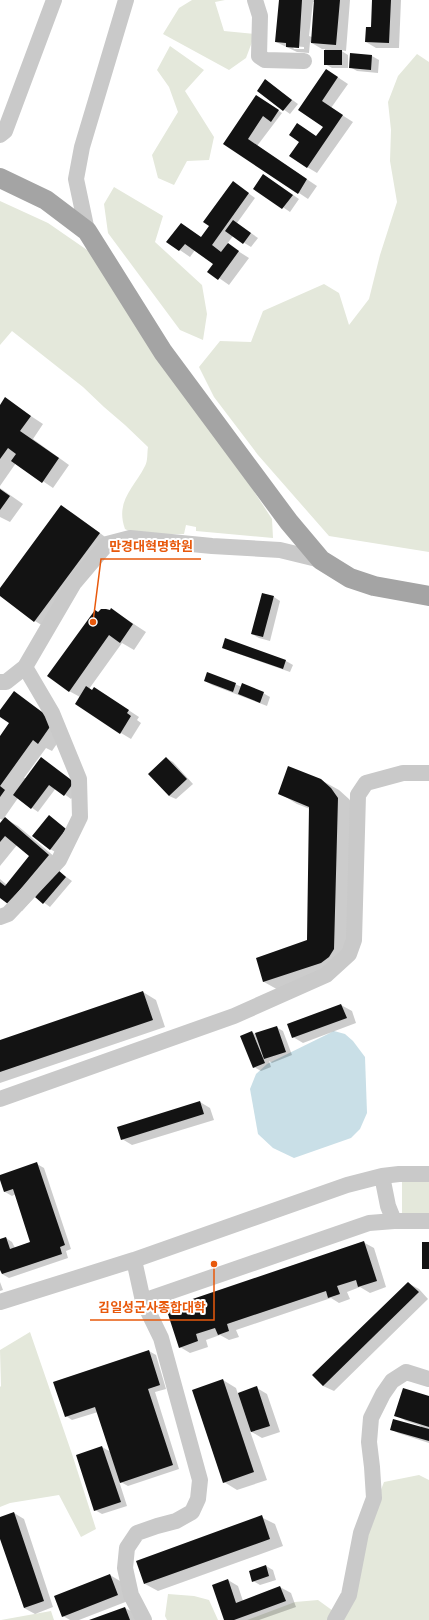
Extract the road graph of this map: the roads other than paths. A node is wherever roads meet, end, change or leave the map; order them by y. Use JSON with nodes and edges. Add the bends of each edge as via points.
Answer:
{"nodes":[{"id":1,"x":54,"y":0,"type":"edge"},
{"id":2,"x":126,"y":0,"type":"edge"},
{"id":3,"x":255,"y":0,"type":"edge"},
{"id":4,"x":304,"y":60,"type":"dead end"},
{"id":5,"x":0,"y":135,"type":"edge"},
{"id":6,"x":0,"y":178,"type":"edge"},
{"id":7,"x":87,"y":231,"type":"junction"},
{"id":8,"x":321,"y":560,"type":"junction"},
{"id":9,"x":429,"y":596,"type":"edge"},
{"id":10,"x":25,"y":666,"type":"junction"},
{"id":11,"x":0,"y":682,"type":"edge"},
{"id":12,"x":429,"y":773,"type":"edge"},
{"id":13,"x":0,"y":917,"type":"edge"},
{"id":14,"x":0,"y":1099,"type":"edge"},
{"id":15,"x":429,"y":1174,"type":"edge"},
{"id":16,"x":382,"y":1176,"type":"junction"},
{"id":17,"x":394,"y":1220,"type":"junction"},
{"id":18,"x":429,"y":1221,"type":"edge"},
{"id":19,"x":134,"y":1260,"type":"junction"},
{"id":20,"x":143,"y":1301,"type":"junction"},
{"id":21,"x":0,"y":1302,"type":"edge"},
{"id":22,"x":429,"y":1379,"type":"edge"},
{"id":23,"x":144,"y":1620,"type":"edge"},
{"id":24,"x":335,"y":1620,"type":"edge"}],
"edges":[{"from":1,"to":5,"type":"street","via":[[5,131]]},
{"from":2,"to":7,"type":"street","via":[[82,147],[76,180]]},
{"from":3,"to":4,"type":"street","via":[[260,16],[259,56],[265,60]]},
{"from":6,"to":7,"type":"main road","via":[[46,200]]},
{"from":7,"to":8,"type":"main road","via":[[163,352],[289,522]]},
{"from":8,"to":9,"type":"main road","via":[[350,578],[374,586]]},
{"from":8,"to":10,"type":"street","via":[[280,550],[130,538],[107,544],[74,582]]},
{"from":10,"to":11,"type":"street","via":[[6,682]]},
{"from":10,"to":13,"type":"street","via":[[52,713],[79,779],[80,816],[58,860],[8,914]]},
{"from":12,"to":14,"type":"street","via":[[403,773],[366,783],[358,795],[354,940],[349,954],[326,975],[234,1016]]},
{"from":15,"to":16,"type":"street"},
{"from":16,"to":17,"type":"street","via":[[388,1206]]},
{"from":16,"to":19,"type":"street","via":[[347,1185]]},
{"from":17,"to":18,"type":"street"},
{"from":17,"to":20,"type":"street","via":[[369,1223]]},
{"from":19,"to":20,"type":"street"},
{"from":19,"to":21,"type":"street"},
{"from":20,"to":23,"type":"street","via":[[161,1338],[200,1480],[198,1498],[192,1512],[176,1521],[138,1533],[127,1548],[125,1568],[131,1595]]},
{"from":22,"to":24,"type":"street","via":[[406,1372],[392,1381],[371,1418],[369,1442],[374,1498],[361,1533],[349,1595]]}]}
